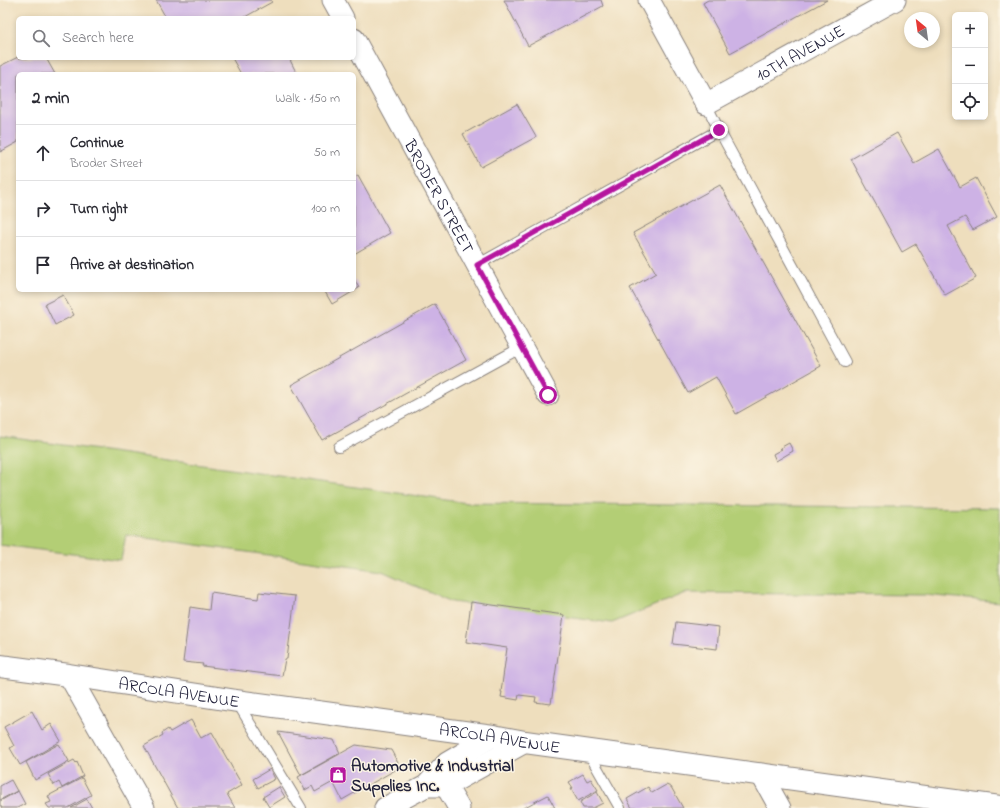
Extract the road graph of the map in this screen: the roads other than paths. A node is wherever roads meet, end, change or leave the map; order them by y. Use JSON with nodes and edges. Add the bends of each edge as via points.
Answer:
{"nodes":[{"id":1,"x":333,"y":0,"type":"edge"},
{"id":2,"x":649,"y":0,"type":"edge"},
{"id":3,"x":894,"y":0,"type":"edge"},
{"id":4,"x":342,"y":16,"type":"edge"},
{"id":5,"x":356,"y":43,"type":"edge"},
{"id":6,"x":706,"y":104,"type":"junction"},
{"id":7,"x":719,"y":130,"type":"junction"},
{"id":8,"x":477,"y":265,"type":"junction"},
{"id":9,"x":522,"y":347,"type":"junction"},
{"id":10,"x":845,"y":362,"type":"dead end"},
{"id":11,"x":548,"y":395,"type":"dead end"},
{"id":12,"x":339,"y":447,"type":"dead end"},
{"id":13,"x":0,"y":666,"type":"edge"},
{"id":14,"x":68,"y":675,"type":"junction"},
{"id":15,"x":237,"y":701,"type":"junction"},
{"id":16,"x":493,"y":736,"type":"junction"},
{"id":17,"x":525,"y":742,"type":"junction"},
{"id":18,"x":587,"y":750,"type":"junction"},
{"id":19,"x":761,"y":774,"type":"junction"},
{"id":20,"x":426,"y":786,"type":"junction"},
{"id":21,"x":446,"y":786,"type":"junction"},
{"id":22,"x":928,"y":803,"type":"edge"},
{"id":23,"x":1000,"y":807,"type":"edge"},
{"id":24,"x":144,"y":808,"type":"edge"},
{"id":25,"x":301,"y":808,"type":"edge"},
{"id":26,"x":385,"y":808,"type":"edge"},
{"id":27,"x":459,"y":808,"type":"edge"},
{"id":28,"x":620,"y":808,"type":"edge"},
{"id":29,"x":780,"y":808,"type":"edge"}],
"edges":[{"from":1,"to":4,"type":"street"},
{"from":2,"to":6,"type":"street"},
{"from":3,"to":6,"type":"street","name":"10TH AVENUE"},
{"from":5,"to":8,"type":"street","name":"BRODER STREET"},
{"from":6,"to":7,"type":"lane"},
{"from":7,"to":8,"type":"lane"},
{"from":7,"to":10,"type":"lane"},
{"from":8,"to":9,"type":"street","name":"BRODER STREET"},
{"from":9,"to":11,"type":"street","name":"BRODER STREET"},
{"from":9,"to":12,"type":"lane"},
{"from":13,"to":14,"type":"main road","name":"ARCOLA AVENUE"},
{"from":14,"to":15,"type":"main road","name":"ARCOLA AVENUE"},
{"from":14,"to":24,"type":"street"},
{"from":15,"to":16,"type":"main road","name":"ARCOLA AVENUE"},
{"from":15,"to":25,"type":"lane"},
{"from":16,"to":17,"type":"main road","name":"ARCOLA AVENUE"},
{"from":16,"to":20,"type":"street","via":[[447,762]]},
{"from":17,"to":18,"type":"main road","name":"ARCOLA AVENUE"},
{"from":17,"to":21,"type":"street"},
{"from":18,"to":19,"type":"main road","name":"ARCOLA AVENUE"},
{"from":18,"to":28,"type":"lane"},
{"from":19,"to":22,"type":"main road","name":"ARCOLA AVENUE"},
{"from":19,"to":29,"type":"street"},
{"from":20,"to":21,"type":"street"},
{"from":20,"to":26,"type":"street"},
{"from":21,"to":27,"type":"street"},
{"from":22,"to":23,"type":"main road","name":"ARCOLA AVENUE"}]}
